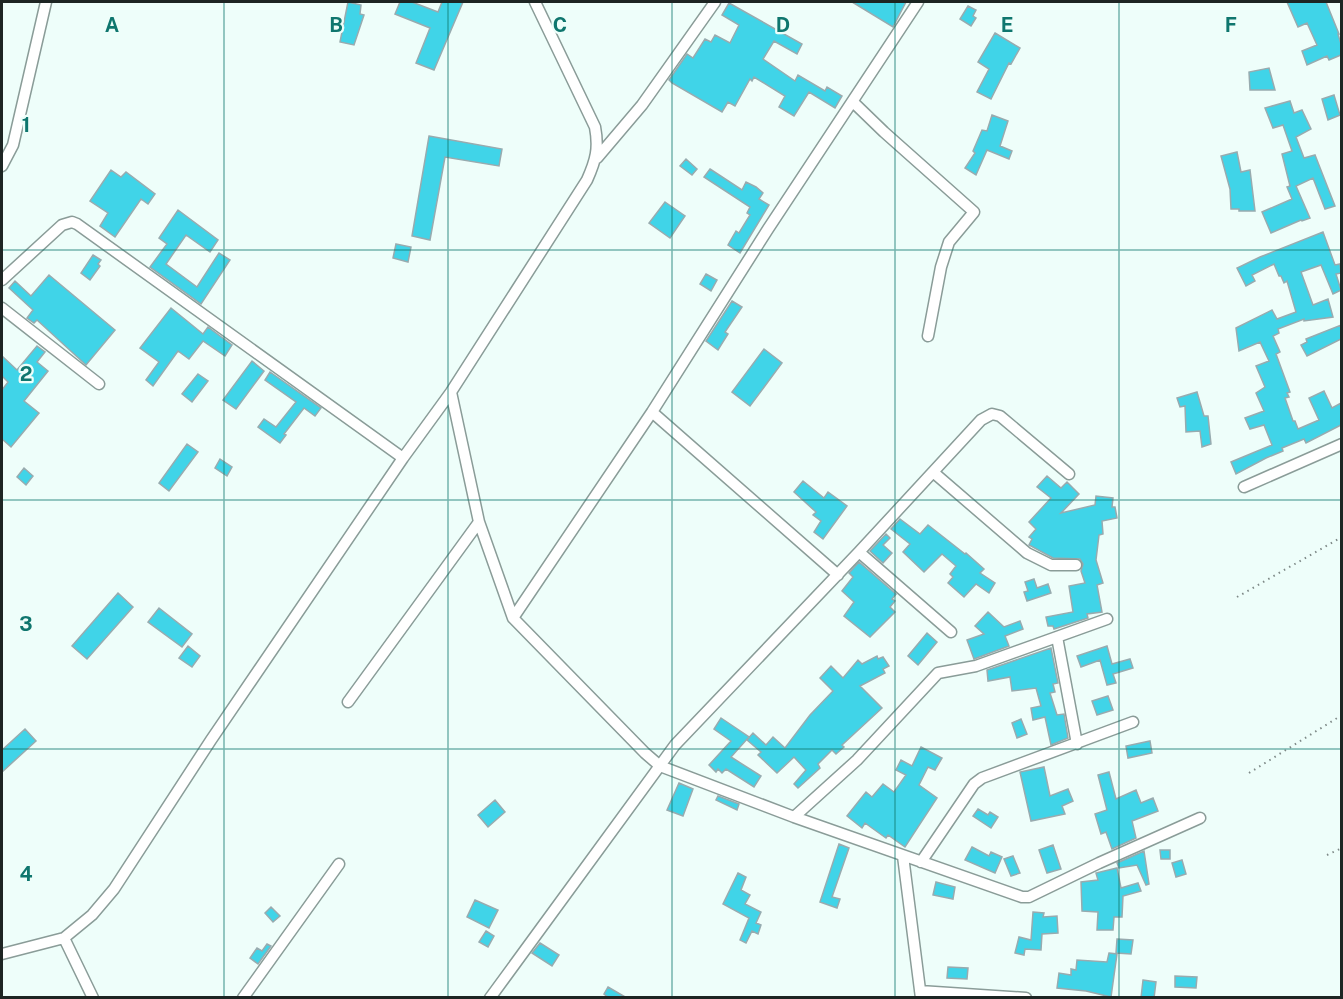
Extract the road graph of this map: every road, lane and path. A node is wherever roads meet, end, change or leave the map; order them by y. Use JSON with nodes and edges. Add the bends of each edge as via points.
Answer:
{"nodes":[{"id":1,"x":46,"y":2,"type":"edge"},
{"id":2,"x":535,"y":2,"type":"edge"},
{"id":3,"x":716,"y":2,"type":"edge"},
{"id":4,"x":918,"y":2,"type":"edge"},
{"id":5,"x":853,"y":102,"type":"junction"},
{"id":6,"x":597,"y":159,"type":"junction"},
{"id":7,"x":2,"y":166,"type":"edge"},
{"id":8,"x":2,"y":280,"type":"edge"},
{"id":9,"x":2,"y":308,"type":"edge"},
{"id":10,"x":928,"y":336,"type":"dead end"},
{"id":11,"x":99,"y":384,"type":"dead end"},
{"id":12,"x":451,"y":392,"type":"junction"},
{"id":13,"x":651,"y":412,"type":"junction"},
{"id":14,"x":1341,"y":444,"type":"edge"},
{"id":15,"x":403,"y":459,"type":"junction"},
{"id":16,"x":933,"y":472,"type":"junction"},
{"id":17,"x":1069,"y":474,"type":"dead end"},
{"id":18,"x":1244,"y":487,"type":"dead end"},
{"id":19,"x":479,"y":522,"type":"junction"},
{"id":20,"x":1341,"y":537,"type":"edge"},
{"id":21,"x":859,"y":552,"type":"junction"},
{"id":22,"x":1076,"y":565,"type":"dead end"},
{"id":23,"x":838,"y":575,"type":"junction"},
{"id":24,"x":1237,"y":597,"type":"dead end"},
{"id":25,"x":513,"y":618,"type":"junction"},
{"id":26,"x":1107,"y":619,"type":"dead end"},
{"id":27,"x":951,"y":632,"type":"dead end"},
{"id":28,"x":1057,"y":637,"type":"junction"},
{"id":29,"x":348,"y":702,"type":"dead end"},
{"id":30,"x":1341,"y":715,"type":"edge"},
{"id":31,"x":1133,"y":722,"type":"dead end"},
{"id":32,"x":1077,"y":744,"type":"junction"},
{"id":33,"x":660,"y":766,"type":"junction"},
{"id":34,"x":1249,"y":773,"type":"dead end"},
{"id":35,"x":794,"y":817,"type":"junction"},
{"id":36,"x":1200,"y":818,"type":"dead end"},
{"id":37,"x":1341,"y":848,"type":"edge"},
{"id":38,"x":1327,"y":855,"type":"dead end"},
{"id":39,"x":903,"y":856,"type":"junction"},
{"id":40,"x":921,"y":862,"type":"junction"},
{"id":41,"x":339,"y":864,"type":"dead end"},
{"id":42,"x":64,"y":938,"type":"junction"},
{"id":43,"x":2,"y":954,"type":"edge"},
{"id":44,"x":920,"y":994,"type":"edge"},
{"id":45,"x":93,"y":998,"type":"edge"},
{"id":46,"x":243,"y":998,"type":"edge"},
{"id":47,"x":490,"y":998,"type":"edge"},
{"id":48,"x":1026,"y":998,"type":"edge"}],
"edges":[{"from":1,"to":7,"type":"street","via":[[13,145]]},
{"from":2,"to":6,"type":"street","via":[[595,127]]},
{"from":3,"to":6,"type":"street","via":[[642,105]]},
{"from":4,"to":5,"type":"street"},
{"from":5,"to":10,"type":"street","via":[[974,212],[949,242]]},
{"from":5,"to":13,"type":"street"},
{"from":6,"to":12,"type":"street"},
{"from":8,"to":15,"type":"street","via":[[62,225],[77,224]]},
{"from":9,"to":11,"type":"street"},
{"from":12,"to":15,"type":"street"},
{"from":12,"to":19,"type":"street"},
{"from":13,"to":23,"type":"street"},
{"from":13,"to":25,"type":"street"},
{"from":14,"to":18,"type":"street"},
{"from":15,"to":42,"type":"street","via":[[114,889],[92,915]]},
{"from":16,"to":17,"type":"street","via":[[981,420],[992,414],[1000,416]]},
{"from":16,"to":21,"type":"street"},
{"from":16,"to":22,"type":"street","via":[[1027,553],[1051,565]]},
{"from":19,"to":25,"type":"street"},
{"from":19,"to":29,"type":"street"},
{"from":20,"to":24,"type":"path"},
{"from":21,"to":23,"type":"street"},
{"from":21,"to":27,"type":"street"},
{"from":23,"to":33,"type":"street","via":[[675,745]]},
{"from":25,"to":33,"type":"street"},
{"from":26,"to":28,"type":"street"},
{"from":28,"to":32,"type":"street"},
{"from":28,"to":35,"type":"street","via":[[976,666],[938,673],[857,760]]},
{"from":30,"to":34,"type":"path"},
{"from":31,"to":32,"type":"street"},
{"from":32,"to":40,"type":"street","via":[[974,784]]},
{"from":33,"to":35,"type":"street"},
{"from":33,"to":47,"type":"street"},
{"from":35,"to":39,"type":"street"},
{"from":36,"to":40,"type":"street","via":[[1029,897]]},
{"from":37,"to":38,"type":"path"},
{"from":39,"to":40,"type":"street"},
{"from":39,"to":44,"type":"street"},
{"from":41,"to":46,"type":"street"},
{"from":42,"to":43,"type":"street"},
{"from":42,"to":45,"type":"street"},
{"from":44,"to":48,"type":"street"}]}
